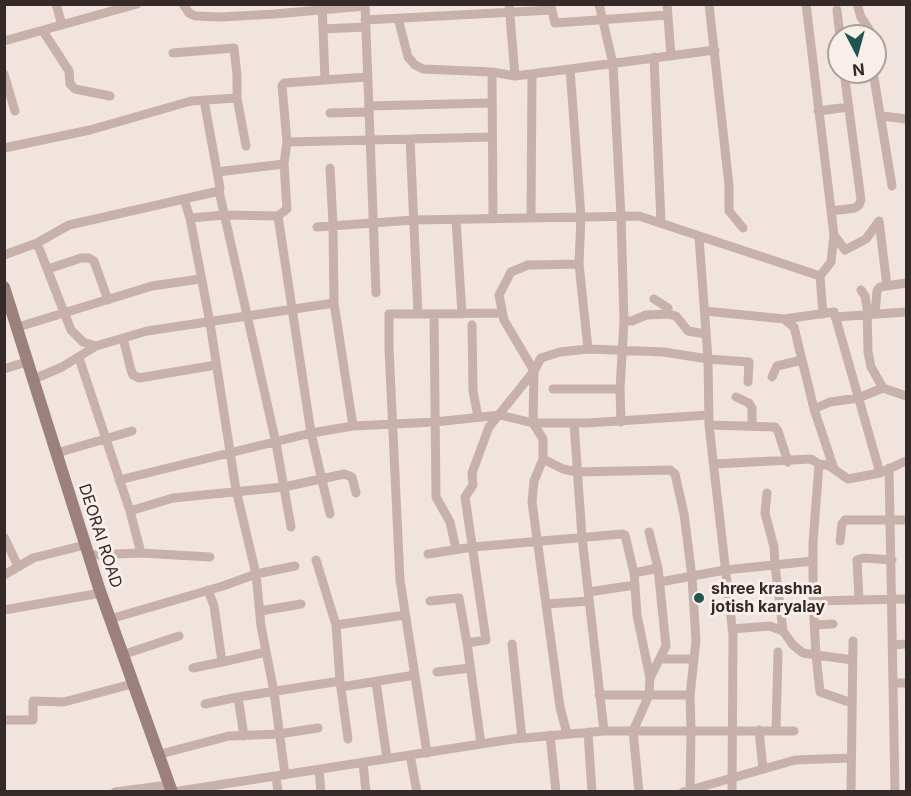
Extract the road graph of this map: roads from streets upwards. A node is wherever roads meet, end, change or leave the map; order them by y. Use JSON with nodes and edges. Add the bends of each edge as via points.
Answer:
{"nodes":[{"id":1,"x":56,"y":4,"type":"edge"},
{"id":2,"x":183,"y":4,"type":"edge"},
{"id":3,"x":599,"y":4,"type":"edge"},
{"id":4,"x":710,"y":4,"type":"edge"},
{"id":5,"x":806,"y":4,"type":"edge"},
{"id":6,"x":856,"y":4,"type":"edge"},
{"id":7,"x":137,"y":5,"type":"edge"},
{"id":8,"x":365,"y":5,"type":"edge"},
{"id":9,"x":322,"y":7,"type":"edge"},
{"id":10,"x":509,"y":8,"type":"edge"},
{"id":11,"x":99,"y":9,"type":"edge"},
{"id":12,"x":469,"y":9,"type":"edge"},
{"id":13,"x":668,"y":10,"type":"edge"},
{"id":14,"x":837,"y":10,"type":"dead end"},
{"id":15,"x":398,"y":18,"type":"junction"},
{"id":16,"x":601,"y":19,"type":"junction"},
{"id":17,"x":365,"y":23,"type":"junction"},
{"id":18,"x":839,"y":24,"type":"edge"},
{"id":19,"x":865,"y":24,"type":"edge"},
{"id":20,"x":62,"y":25,"type":"junction"},
{"id":21,"x":323,"y":29,"type":"junction"},
{"id":22,"x":43,"y":31,"type":"junction"},
{"id":23,"x":4,"y":41,"type":"edge"},
{"id":24,"x":715,"y":50,"type":"junction"},
{"id":25,"x":173,"y":53,"type":"dead end"},
{"id":26,"x":671,"y":56,"type":"junction"},
{"id":27,"x":654,"y":57,"type":"junction"},
{"id":28,"x":613,"y":64,"type":"junction"},
{"id":29,"x":570,"y":69,"type":"junction"},
{"id":30,"x":492,"y":72,"type":"junction"},
{"id":31,"x":4,"y":74,"type":"edge"},
{"id":32,"x":532,"y":75,"type":"junction"},
{"id":33,"x":515,"y":76,"type":"junction"},
{"id":34,"x":367,"y":77,"type":"junction"},
{"id":35,"x":325,"y":80,"type":"junction"},
{"id":36,"x":846,"y":84,"type":"edge"},
{"id":37,"x":875,"y":84,"type":"edge"},
{"id":38,"x":110,"y":96,"type":"dead end"},
{"id":39,"x":237,"y":98,"type":"junction"},
{"id":40,"x":204,"y":100,"type":"junction"},
{"id":41,"x":491,"y":103,"type":"junction"},
{"id":42,"x":849,"y":107,"type":"junction"},
{"id":43,"x":368,"y":109,"type":"junction"},
{"id":44,"x":15,"y":111,"type":"dead end"},
{"id":45,"x":819,"y":111,"type":"junction"},
{"id":46,"x":330,"y":113,"type":"dead end"},
{"id":47,"x":882,"y":116,"type":"junction"},
{"id":48,"x":906,"y":119,"type":"edge"},
{"id":49,"x":492,"y":137,"type":"junction"},
{"id":50,"x":410,"y":139,"type":"junction"},
{"id":51,"x":369,"y":140,"type":"junction"},
{"id":52,"x":287,"y":142,"type":"junction"},
{"id":53,"x":246,"y":146,"type":"dead end"},
{"id":54,"x":4,"y":148,"type":"edge"},
{"id":55,"x":284,"y":164,"type":"junction"},
{"id":56,"x":330,"y":168,"type":"dead end"},
{"id":57,"x":217,"y":172,"type":"junction"},
{"id":58,"x":892,"y":186,"type":"dead end"},
{"id":59,"x":219,"y":191,"type":"junction"},
{"id":60,"x":184,"y":199,"type":"junction"},
{"id":61,"x":831,"y":211,"type":"junction"},
{"id":62,"x":225,"y":215,"type":"junction"},
{"id":63,"x":278,"y":216,"type":"junction"},
{"id":64,"x":581,"y":216,"type":"junction"},
{"id":65,"x":621,"y":216,"type":"junction"},
{"id":66,"x":190,"y":218,"type":"junction"},
{"id":67,"x":531,"y":218,"type":"junction"},
{"id":68,"x":493,"y":219,"type":"junction"},
{"id":69,"x":414,"y":220,"type":"junction"},
{"id":70,"x":456,"y":220,"type":"junction"},
{"id":71,"x":372,"y":223,"type":"junction"},
{"id":72,"x":662,"y":223,"type":"junction"},
{"id":73,"x":333,"y":225,"type":"junction"},
{"id":74,"x":317,"y":227,"type":"dead end"},
{"id":75,"x":743,"y":228,"type":"dead end"},
{"id":76,"x":834,"y":235,"type":"junction"},
{"id":77,"x":699,"y":237,"type":"junction"},
{"id":78,"x":37,"y":243,"type":"junction"},
{"id":79,"x":4,"y":255,"type":"edge"},
{"id":80,"x":579,"y":264,"type":"junction"},
{"id":81,"x":48,"y":269,"type":"junction"},
{"id":82,"x":820,"y":276,"type":"junction"},
{"id":83,"x":200,"y":279,"type":"junction"},
{"id":84,"x":906,"y":283,"type":"edge"},
{"id":85,"x":888,"y":285,"type":"junction"},
{"id":86,"x":4,"y":287,"type":"edge"},
{"id":87,"x":861,"y":290,"type":"dead end"},
{"id":88,"x":376,"y":292,"type":"dead end"},
{"id":89,"x":654,"y":299,"type":"dead end"},
{"id":90,"x":108,"y":300,"type":"junction"},
{"id":91,"x":334,"y":303,"type":"junction"},
{"id":92,"x":292,"y":310,"type":"junction"},
{"id":93,"x":705,"y":311,"type":"junction"},
{"id":94,"x":906,"y":312,"type":"edge"},
{"id":95,"x":65,"y":313,"type":"junction"},
{"id":96,"x":502,"y":313,"type":"junction"},
{"id":97,"x":418,"y":314,"type":"junction"},
{"id":98,"x":434,"y":314,"type":"junction"},
{"id":99,"x":462,"y":314,"type":"junction"},
{"id":100,"x":668,"y":314,"type":"junction"},
{"id":101,"x":823,"y":314,"type":"junction"},
{"id":102,"x":871,"y":314,"type":"junction"},
{"id":103,"x":248,"y":317,"type":"junction"},
{"id":104,"x":835,"y":317,"type":"junction"},
{"id":105,"x":784,"y":319,"type":"junction"},
{"id":106,"x":624,"y":321,"type":"junction"},
{"id":107,"x":210,"y":323,"type":"junction"},
{"id":108,"x":472,"y":325,"type":"dead end"},
{"id":109,"x":18,"y":327,"type":"junction"},
{"id":110,"x":706,"y":334,"type":"junction"},
{"id":111,"x":123,"y":338,"type":"junction"},
{"id":112,"x":96,"y":346,"type":"junction"},
{"id":113,"x":588,"y":349,"type":"junction"},
{"id":114,"x":622,"y":352,"type":"junction"},
{"id":115,"x":79,"y":358,"type":"junction"},
{"id":116,"x":708,"y":359,"type":"junction"},
{"id":117,"x":802,"y":360,"type":"junction"},
{"id":118,"x":29,"y":361,"type":"junction"},
{"id":119,"x":216,"y":365,"type":"junction"},
{"id":120,"x":4,"y":369,"type":"edge"},
{"id":121,"x":534,"y":371,"type":"junction"},
{"id":122,"x":772,"y":377,"type":"dead end"},
{"id":123,"x":34,"y":379,"type":"junction"},
{"id":124,"x":748,"y":382,"type":"dead end"},
{"id":125,"x":883,"y":388,"type":"junction"},
{"id":126,"x":553,"y":389,"type":"dead end"},
{"id":127,"x":620,"y":389,"type":"junction"},
{"id":128,"x":906,"y":396,"type":"edge"},
{"id":129,"x":736,"y":397,"type":"dead end"},
{"id":130,"x":858,"y":398,"type":"junction"},
{"id":131,"x":814,"y":409,"type":"junction"},
{"id":132,"x":500,"y":415,"type":"junction"},
{"id":133,"x":478,"y":417,"type":"junction"},
{"id":134,"x":709,"y":420,"type":"junction"},
{"id":135,"x":435,"y":422,"type":"junction"},
{"id":136,"x":621,"y":422,"type":"junction"},
{"id":137,"x":533,"y":423,"type":"junction"},
{"id":138,"x":574,"y":423,"type":"junction"},
{"id":139,"x":393,"y":424,"type":"junction"},
{"id":140,"x":752,"y":425,"type":"junction"},
{"id":141,"x":353,"y":426,"type":"junction"},
{"id":142,"x":132,"y":431,"type":"dead end"},
{"id":143,"x":312,"y":433,"type":"junction"},
{"id":144,"x":105,"y":439,"type":"junction"},
{"id":145,"x":276,"y":443,"type":"junction"},
{"id":146,"x":57,"y":453,"type":"junction"},
{"id":147,"x":230,"y":453,"type":"junction"},
{"id":148,"x":543,"y":459,"type":"junction"},
{"id":149,"x":906,"y":461,"type":"edge"},
{"id":150,"x":788,"y":462,"type":"junction"},
{"id":151,"x":714,"y":464,"type":"junction"},
{"id":152,"x":819,"y":464,"type":"junction"},
{"id":153,"x":834,"y":468,"type":"junction"},
{"id":154,"x":889,"y":468,"type":"junction"},
{"id":155,"x":578,"y":472,"type":"junction"},
{"id":156,"x":880,"y":473,"type":"junction"},
{"id":157,"x":323,"y":479,"type":"junction"},
{"id":158,"x":119,"y":480,"type":"junction"},
{"id":159,"x":284,"y":487,"type":"junction"},
{"id":160,"x":236,"y":490,"type":"junction"},
{"id":161,"x":767,"y":492,"type":"dead end"},
{"id":162,"x":356,"y":493,"type":"dead end"},
{"id":163,"x":130,"y":511,"type":"junction"},
{"id":164,"x":330,"y":514,"type":"dead end"},
{"id":165,"x":891,"y":520,"type":"junction"},
{"id":166,"x":906,"y":520,"type":"edge"},
{"id":167,"x":291,"y":527,"type":"dead end"},
{"id":168,"x":649,"y":532,"type":"dead end"},
{"id":169,"x":4,"y":537,"type":"edge"},
{"id":170,"x":582,"y":537,"type":"junction"},
{"id":171,"x":840,"y":541,"type":"dead end"},
{"id":172,"x":539,"y":542,"type":"junction"},
{"id":173,"x":473,"y":547,"type":"junction"},
{"id":174,"x":456,"y":549,"type":"junction"},
{"id":175,"x":87,"y":550,"type":"junction"},
{"id":176,"x":141,"y":553,"type":"junction"},
{"id":177,"x":428,"y":554,"type":"dead end"},
{"id":178,"x":210,"y":557,"type":"dead end"},
{"id":179,"x":316,"y":560,"type":"dead end"},
{"id":180,"x":892,"y":560,"type":"junction"},
{"id":181,"x":813,"y":561,"type":"junction"},
{"id":182,"x":775,"y":565,"type":"junction"},
{"id":183,"x":18,"y":566,"type":"junction"},
{"id":184,"x":295,"y":566,"type":"dead end"},
{"id":185,"x":658,"y":568,"type":"junction"},
{"id":186,"x":725,"y":570,"type":"junction"},
{"id":187,"x":634,"y":573,"type":"junction"},
{"id":188,"x":256,"y":574,"type":"junction"},
{"id":189,"x":4,"y":575,"type":"edge"},
{"id":190,"x":692,"y":577,"type":"junction"},
{"id":191,"x":660,"y":582,"type":"junction"},
{"id":192,"x":635,"y":585,"type":"junction"},
{"id":193,"x":208,"y":590,"type":"junction"},
{"id":194,"x":101,"y":593,"type":"junction"},
{"id":195,"x":589,"y":597,"type":"junction"},
{"id":196,"x":892,"y":599,"type":"junction"},
{"id":197,"x":906,"y":599,"type":"edge"},
{"id":198,"x":859,"y":600,"type":"junction"},
{"id":199,"x":430,"y":601,"type":"dead end"},
{"id":200,"x":813,"y":601,"type":"junction"},
{"id":201,"x":301,"y":604,"type":"dead end"},
{"id":202,"x":547,"y":604,"type":"junction"},
{"id":203,"x":4,"y":610,"type":"edge"},
{"id":204,"x":260,"y":611,"type":"junction"},
{"id":205,"x":405,"y":615,"type":"junction"},
{"id":206,"x":110,"y":619,"type":"junction"},
{"id":207,"x":833,"y":624,"type":"dead end"},
{"id":208,"x":336,"y":625,"type":"junction"},
{"id":209,"x":814,"y":625,"type":"junction"},
{"id":210,"x":732,"y":628,"type":"junction"},
{"id":211,"x":783,"y":631,"type":"junction"},
{"id":212,"x":179,"y":636,"type":"dead end"},
{"id":213,"x":853,"y":641,"type":"dead end"},
{"id":214,"x":467,"y":644,"type":"junction"},
{"id":215,"x":512,"y":644,"type":"dead end"},
{"id":216,"x":906,"y":644,"type":"edge"},
{"id":217,"x":893,"y":645,"type":"junction"},
{"id":218,"x":266,"y":652,"type":"junction"},
{"id":219,"x":778,"y":652,"type":"dead end"},
{"id":220,"x":122,"y":655,"type":"junction"},
{"id":221,"x":816,"y":656,"type":"junction"},
{"id":222,"x":660,"y":659,"type":"junction"},
{"id":223,"x":693,"y":659,"type":"junction"},
{"id":224,"x":853,"y":660,"type":"junction"},
{"id":225,"x":222,"y":662,"type":"junction"},
{"id":226,"x":193,"y":668,"type":"dead end"},
{"id":227,"x":470,"y":668,"type":"junction"},
{"id":228,"x":437,"y":672,"type":"dead end"},
{"id":229,"x":415,"y":675,"type":"junction"},
{"id":230,"x":650,"y":678,"type":"junction"},
{"id":231,"x":376,"y":682,"type":"junction"},
{"id":232,"x":894,"y":683,"type":"junction"},
{"id":233,"x":906,"y":683,"type":"edge"},
{"id":234,"x":132,"y":684,"type":"junction"},
{"id":235,"x":341,"y":684,"type":"junction"},
{"id":236,"x":274,"y":692,"type":"junction"},
{"id":237,"x":599,"y":695,"type":"junction"},
{"id":238,"x":649,"y":695,"type":"junction"},
{"id":239,"x":690,"y":695,"type":"junction"},
{"id":240,"x":238,"y":697,"type":"junction"},
{"id":241,"x":852,"y":703,"type":"junction"},
{"id":242,"x":205,"y":704,"type":"dead end"},
{"id":243,"x":4,"y":720,"type":"edge"},
{"id":244,"x":318,"y":728,"type":"dead end"},
{"id":245,"x":759,"y":730,"type":"junction"},
{"id":246,"x":776,"y":730,"type":"junction"},
{"id":247,"x":604,"y":731,"type":"junction"},
{"id":248,"x":633,"y":731,"type":"junction"},
{"id":249,"x":691,"y":731,"type":"junction"},
{"id":250,"x":732,"y":731,"type":"junction"},
{"id":251,"x":794,"y":731,"type":"dead end"},
{"id":252,"x":588,"y":732,"type":"junction"},
{"id":253,"x":279,"y":734,"type":"junction"},
{"id":254,"x":567,"y":734,"type":"junction"},
{"id":255,"x":550,"y":735,"type":"junction"},
{"id":256,"x":244,"y":736,"type":"junction"},
{"id":257,"x":522,"y":738,"type":"junction"},
{"id":258,"x":348,"y":739,"type":"dead end"},
{"id":259,"x":481,"y":744,"type":"junction"},
{"id":260,"x":427,"y":753,"type":"junction"},
{"id":261,"x":157,"y":755,"type":"junction"},
{"id":262,"x":410,"y":755,"type":"junction"},
{"id":263,"x":850,"y":758,"type":"junction"},
{"id":264,"x":387,"y":759,"type":"junction"},
{"id":265,"x":363,"y":763,"type":"junction"},
{"id":266,"x":763,"y":769,"type":"junction"},
{"id":267,"x":319,"y":770,"type":"junction"},
{"id":268,"x":281,"y":776,"type":"junction"},
{"id":269,"x":732,"y":778,"type":"junction"},
{"id":270,"x":234,"y":787,"type":"edge"},
{"id":271,"x":171,"y":789,"type":"edge"},
{"id":272,"x":687,"y":791,"type":"edge"},
{"id":273,"x":115,"y":792,"type":"edge"},
{"id":274,"x":278,"y":792,"type":"edge"},
{"id":275,"x":321,"y":792,"type":"edge"},
{"id":276,"x":366,"y":792,"type":"edge"},
{"id":277,"x":417,"y":792,"type":"edge"},
{"id":278,"x":556,"y":792,"type":"edge"},
{"id":279,"x":592,"y":792,"type":"edge"},
{"id":280,"x":639,"y":792,"type":"edge"},
{"id":281,"x":732,"y":792,"type":"edge"},
{"id":282,"x":851,"y":792,"type":"edge"},
{"id":283,"x":895,"y":792,"type":"edge"}],
"edges":[{"from":1,"to":20,"type":"street"},
{"from":2,"to":9,"type":"street","via":[[195,16],[275,14]]},
{"from":3,"to":16,"type":"street"},
{"from":4,"to":24,"type":"street"},
{"from":5,"to":45,"type":"street"},
{"from":6,"to":19,"type":"street"},
{"from":7,"to":11,"type":"street"},
{"from":8,"to":9,"type":"street"},
{"from":8,"to":17,"type":"street"},
{"from":9,"to":21,"type":"street"},
{"from":10,"to":12,"type":"street"},
{"from":10,"to":16,"type":"street","via":[[552,10],[555,23]]},
{"from":10,"to":33,"type":"street"},
{"from":11,"to":20,"type":"street"},
{"from":12,"to":15,"type":"street"},
{"from":13,"to":16,"type":"street"},
{"from":13,"to":26,"type":"street"},
{"from":14,"to":18,"type":"street"},
{"from":15,"to":17,"type":"street"},
{"from":15,"to":30,"type":"street","via":[[408,57],[416,65],[423,69]]},
{"from":16,"to":28,"type":"street"},
{"from":17,"to":21,"type":"street"},
{"from":17,"to":34,"type":"street"},
{"from":20,"to":22,"type":"street"},
{"from":21,"to":35,"type":"street"},
{"from":22,"to":23,"type":"street"},
{"from":22,"to":38,"type":"street","via":[[69,71],[70,84],[75,89]]},
{"from":24,"to":26,"type":"street"},
{"from":24,"to":75,"type":"street","via":[[729,211]]},
{"from":25,"to":39,"type":"street","via":[[234,48]]},
{"from":26,"to":27,"type":"street"},
{"from":27,"to":28,"type":"street"},
{"from":27,"to":72,"type":"street"},
{"from":28,"to":29,"type":"street"},
{"from":28,"to":65,"type":"street"},
{"from":29,"to":32,"type":"street"},
{"from":29,"to":64,"type":"street"},
{"from":30,"to":33,"type":"street"},
{"from":30,"to":41,"type":"street"},
{"from":31,"to":44,"type":"street"},
{"from":32,"to":33,"type":"street"},
{"from":32,"to":67,"type":"street"},
{"from":34,"to":35,"type":"street"},
{"from":34,"to":43,"type":"street"},
{"from":35,"to":52,"type":"street","via":[[282,86]]},
{"from":36,"to":42,"type":"street"},
{"from":37,"to":47,"type":"street"},
{"from":39,"to":40,"type":"street"},
{"from":39,"to":53,"type":"street"},
{"from":40,"to":54,"type":"street"},
{"from":40,"to":57,"type":"street"},
{"from":41,"to":43,"type":"street"},
{"from":41,"to":49,"type":"street"},
{"from":42,"to":45,"type":"street"},
{"from":42,"to":61,"type":"street","via":[[861,200],[855,208]]},
{"from":43,"to":46,"type":"street"},
{"from":43,"to":51,"type":"street"},
{"from":45,"to":61,"type":"street"},
{"from":47,"to":48,"type":"street"},
{"from":47,"to":58,"type":"street"},
{"from":49,"to":50,"type":"street"},
{"from":49,"to":68,"type":"street"},
{"from":50,"to":51,"type":"street"},
{"from":50,"to":69,"type":"street"},
{"from":51,"to":52,"type":"street"},
{"from":51,"to":71,"type":"street"},
{"from":52,"to":55,"type":"street"},
{"from":55,"to":57,"type":"street"},
{"from":55,"to":63,"type":"street","via":[[287,209]]},
{"from":56,"to":73,"type":"street"},
{"from":57,"to":59,"type":"street"},
{"from":59,"to":60,"type":"street"},
{"from":59,"to":62,"type":"street"},
{"from":60,"to":66,"type":"street"},
{"from":60,"to":78,"type":"street","via":[[69,225]]},
{"from":61,"to":76,"type":"street"},
{"from":62,"to":63,"type":"street"},
{"from":62,"to":66,"type":"street"},
{"from":62,"to":103,"type":"street"},
{"from":63,"to":92,"type":"street"},
{"from":64,"to":65,"type":"street"},
{"from":64,"to":67,"type":"street"},
{"from":64,"to":80,"type":"street"},
{"from":65,"to":72,"type":"street","via":[[639,216]]},
{"from":65,"to":106,"type":"street"},
{"from":66,"to":83,"type":"street"},
{"from":67,"to":68,"type":"street"},
{"from":68,"to":70,"type":"street"},
{"from":69,"to":70,"type":"street"},
{"from":69,"to":71,"type":"street"},
{"from":69,"to":97,"type":"street"},
{"from":70,"to":99,"type":"street"},
{"from":71,"to":73,"type":"street"},
{"from":71,"to":88,"type":"street"},
{"from":72,"to":77,"type":"street"},
{"from":73,"to":74,"type":"street"},
{"from":73,"to":91,"type":"street"},
{"from":76,"to":82,"type":"street","via":[[831,262]]},
{"from":76,"to":85,"type":"street","via":[[845,250],[866,239],[879,221]]},
{"from":77,"to":82,"type":"street"},
{"from":77,"to":93,"type":"street"},
{"from":78,"to":79,"type":"street"},
{"from":78,"to":81,"type":"street"},
{"from":80,"to":96,"type":"street","via":[[528,265],[511,272],[499,295]]},
{"from":80,"to":113,"type":"street"},
{"from":81,"to":90,"type":"street","via":[[89,258],[94,261]]},
{"from":81,"to":95,"type":"street"},
{"from":82,"to":101,"type":"street"},
{"from":83,"to":90,"type":"street","via":[[152,286]]},
{"from":83,"to":107,"type":"street"},
{"from":84,"to":85,"type":"street"},
{"from":85,"to":102,"type":"street","via":[[877,291]]},
{"from":86,"to":109,"type":"street","name":"DEORAI ROAD"},
{"from":87,"to":102,"type":"street"},
{"from":89,"to":100,"type":"street","via":[[668,308]]},
{"from":90,"to":95,"type":"street"},
{"from":91,"to":92,"type":"street"},
{"from":91,"to":141,"type":"street"},
{"from":92,"to":103,"type":"street"},
{"from":92,"to":143,"type":"street"},
{"from":93,"to":105,"type":"street"},
{"from":93,"to":110,"type":"street"},
{"from":94,"to":102,"type":"street"},
{"from":95,"to":109,"type":"street"},
{"from":95,"to":112,"type":"street","via":[[71,330],[83,342]]},
{"from":96,"to":99,"type":"street"},
{"from":96,"to":121,"type":"street"},
{"from":97,"to":98,"type":"street"},
{"from":97,"to":139,"type":"street","via":[[389,314]]},
{"from":98,"to":99,"type":"street"},
{"from":98,"to":135,"type":"street"},
{"from":100,"to":106,"type":"street"},
{"from":100,"to":110,"type":"street","via":[[676,316],[688,331]]},
{"from":101,"to":104,"type":"street","via":[[834,312]]},
{"from":101,"to":105,"type":"street"},
{"from":102,"to":104,"type":"street"},
{"from":102,"to":125,"type":"street","via":[[868,352]]},
{"from":103,"to":107,"type":"street"},
{"from":103,"to":145,"type":"street"},
{"from":104,"to":130,"type":"street"},
{"from":105,"to":117,"type":"street","via":[[794,327]]},
{"from":106,"to":114,"type":"street"},
{"from":107,"to":111,"type":"street"},
{"from":107,"to":119,"type":"street"},
{"from":108,"to":133,"type":"street","via":[[473,391]]},
{"from":109,"to":118,"type":"street","name":"DEORAI ROAD"},
{"from":110,"to":116,"type":"street"},
{"from":111,"to":112,"type":"street"},
{"from":111,"to":119,"type":"street","via":[[133,375],[139,378]]},
{"from":112,"to":115,"type":"street"},
{"from":113,"to":114,"type":"street"},
{"from":113,"to":121,"type":"street","via":[[541,358]]},
{"from":114,"to":116,"type":"street","via":[[664,351]]},
{"from":114,"to":127,"type":"street"},
{"from":115,"to":123,"type":"street"},
{"from":115,"to":144,"type":"street"},
{"from":116,"to":124,"type":"street","via":[[749,362]]},
{"from":116,"to":134,"type":"street"},
{"from":117,"to":122,"type":"street","via":[[777,366]]},
{"from":117,"to":131,"type":"street"},
{"from":118,"to":120,"type":"street"},
{"from":118,"to":123,"type":"street","name":"DEORAI ROAD"},
{"from":119,"to":147,"type":"street"},
{"from":121,"to":132,"type":"street"},
{"from":121,"to":137,"type":"street"},
{"from":123,"to":146,"type":"street","name":"DEORAI ROAD"},
{"from":125,"to":128,"type":"street"},
{"from":125,"to":130,"type":"street"},
{"from":126,"to":127,"type":"street"},
{"from":127,"to":136,"type":"street"},
{"from":129,"to":140,"type":"street","via":[[752,408]]},
{"from":130,"to":131,"type":"street"},
{"from":130,"to":156,"type":"street"},
{"from":131,"to":153,"type":"street"},
{"from":132,"to":133,"type":"street"},
{"from":132,"to":137,"type":"street"},
{"from":132,"to":173,"type":"street","via":[[489,427],[465,496]]},
{"from":133,"to":135,"type":"street"},
{"from":134,"to":136,"type":"street"},
{"from":134,"to":140,"type":"street"},
{"from":134,"to":151,"type":"street"},
{"from":135,"to":139,"type":"street"},
{"from":135,"to":174,"type":"street","via":[[436,497],[450,522]]},
{"from":136,"to":138,"type":"street"},
{"from":137,"to":138,"type":"street"},
{"from":137,"to":148,"type":"street","via":[[543,439]]},
{"from":138,"to":155,"type":"street"},
{"from":139,"to":141,"type":"street"},
{"from":139,"to":205,"type":"street"},
{"from":140,"to":150,"type":"street","via":[[775,427]]},
{"from":141,"to":143,"type":"street"},
{"from":142,"to":144,"type":"street"},
{"from":143,"to":145,"type":"street"},
{"from":143,"to":157,"type":"street"},
{"from":144,"to":146,"type":"street"},
{"from":144,"to":158,"type":"street"},
{"from":145,"to":147,"type":"street"},
{"from":145,"to":159,"type":"street"},
{"from":146,"to":175,"type":"street","name":"DEORAI ROAD"},
{"from":147,"to":158,"type":"street"},
{"from":147,"to":160,"type":"street"},
{"from":148,"to":155,"type":"street"},
{"from":148,"to":172,"type":"street","via":[[534,481],[532,502]]},
{"from":149,"to":154,"type":"street"},
{"from":150,"to":151,"type":"street"},
{"from":150,"to":152,"type":"street","via":[[811,459]]},
{"from":151,"to":186,"type":"street"},
{"from":152,"to":153,"type":"street"},
{"from":152,"to":181,"type":"street"},
{"from":153,"to":156,"type":"street","via":[[848,479]]},
{"from":154,"to":156,"type":"street"},
{"from":154,"to":165,"type":"street"},
{"from":155,"to":170,"type":"street"},
{"from":155,"to":190,"type":"street","via":[[670,470],[675,474]]},
{"from":157,"to":159,"type":"street"},
{"from":157,"to":162,"type":"street","via":[[349,475]]},
{"from":157,"to":164,"type":"street"},
{"from":158,"to":163,"type":"street"},
{"from":159,"to":160,"type":"street"},
{"from":159,"to":167,"type":"street"},
{"from":160,"to":163,"type":"street","via":[[173,498]]},
{"from":160,"to":188,"type":"street"},
{"from":161,"to":182,"type":"street","via":[[765,513]]},
{"from":163,"to":176,"type":"street"},
{"from":165,"to":166,"type":"street"},
{"from":165,"to":171,"type":"street","via":[[845,520]]},
{"from":165,"to":180,"type":"street"},
{"from":168,"to":185,"type":"street"},
{"from":169,"to":183,"type":"street"},
{"from":170,"to":172,"type":"street"},
{"from":170,"to":187,"type":"street","via":[[625,535]]},
{"from":170,"to":195,"type":"street"},
{"from":172,"to":173,"type":"street"},
{"from":172,"to":202,"type":"street"},
{"from":173,"to":174,"type":"street"},
{"from":173,"to":214,"type":"street","via":[[486,640]]},
{"from":174,"to":177,"type":"street"},
{"from":175,"to":176,"type":"street"},
{"from":175,"to":183,"type":"street","via":[[33,558]]},
{"from":175,"to":194,"type":"street","name":"DEORAI ROAD"},
{"from":176,"to":178,"type":"street"},
{"from":179,"to":208,"type":"street"},
{"from":180,"to":196,"type":"street"},
{"from":180,"to":198,"type":"street","via":[[857,560]]},
{"from":181,"to":182,"type":"street"},
{"from":181,"to":200,"type":"street"},
{"from":182,"to":186,"type":"street"},
{"from":182,"to":211,"type":"street"},
{"from":183,"to":189,"type":"street"},
{"from":184,"to":188,"type":"street"},
{"from":185,"to":187,"type":"street"},
{"from":185,"to":191,"type":"street"},
{"from":186,"to":190,"type":"street"},
{"from":186,"to":210,"type":"street"},
{"from":187,"to":192,"type":"street"},
{"from":188,"to":193,"type":"street"},
{"from":188,"to":204,"type":"street"},
{"from":190,"to":191,"type":"street"},
{"from":190,"to":223,"type":"street","via":[[696,641]]},
{"from":191,"to":222,"type":"street","via":[[666,646]]},
{"from":192,"to":195,"type":"street"},
{"from":192,"to":230,"type":"street"},
{"from":193,"to":206,"type":"street"},
{"from":193,"to":225,"type":"street"},
{"from":194,"to":203,"type":"street"},
{"from":194,"to":206,"type":"street","name":"DEORAI ROAD"},
{"from":195,"to":202,"type":"street"},
{"from":195,"to":237,"type":"street"},
{"from":196,"to":197,"type":"street"},
{"from":196,"to":198,"type":"street"},
{"from":196,"to":217,"type":"street"},
{"from":198,"to":200,"type":"street"},
{"from":199,"to":214,"type":"street","via":[[459,598]]},
{"from":200,"to":209,"type":"street"},
{"from":201,"to":204,"type":"street"},
{"from":202,"to":254,"type":"street"},
{"from":204,"to":218,"type":"street"},
{"from":205,"to":208,"type":"street"},
{"from":205,"to":229,"type":"street"},
{"from":206,"to":220,"type":"street","name":"DEORAI ROAD"},
{"from":207,"to":209,"type":"street"},
{"from":208,"to":235,"type":"street"},
{"from":209,"to":221,"type":"street"},
{"from":210,"to":211,"type":"street","via":[[770,626]]},
{"from":210,"to":250,"type":"street"},
{"from":211,"to":221,"type":"street","via":[[802,653]]},
{"from":212,"to":220,"type":"street"},
{"from":213,"to":224,"type":"street"},
{"from":214,"to":227,"type":"street"},
{"from":215,"to":257,"type":"street"},
{"from":216,"to":217,"type":"street"},
{"from":217,"to":232,"type":"street"},
{"from":218,"to":225,"type":"street"},
{"from":218,"to":236,"type":"street"},
{"from":219,"to":246,"type":"street"},
{"from":220,"to":234,"type":"street","name":"DEORAI ROAD"},
{"from":221,"to":224,"type":"street"},
{"from":221,"to":241,"type":"street","via":[[820,692]]},
{"from":222,"to":223,"type":"street"},
{"from":222,"to":230,"type":"street"},
{"from":223,"to":239,"type":"street"},
{"from":224,"to":241,"type":"street"},
{"from":225,"to":226,"type":"street"},
{"from":227,"to":228,"type":"street"},
{"from":227,"to":259,"type":"street"},
{"from":229,"to":231,"type":"street"},
{"from":229,"to":260,"type":"street"},
{"from":230,"to":238,"type":"street"},
{"from":231,"to":235,"type":"street"},
{"from":231,"to":264,"type":"street"},
{"from":232,"to":233,"type":"street"},
{"from":232,"to":283,"type":"street"},
{"from":234,"to":243,"type":"street","via":[[64,702],[33,701],[33,720]]},
{"from":234,"to":261,"type":"street","name":"DEORAI ROAD"},
{"from":235,"to":236,"type":"street"},
{"from":235,"to":258,"type":"street"},
{"from":236,"to":240,"type":"street"},
{"from":236,"to":253,"type":"street"},
{"from":237,"to":238,"type":"street"},
{"from":237,"to":247,"type":"street"},
{"from":238,"to":239,"type":"street"},
{"from":238,"to":248,"type":"street"},
{"from":239,"to":249,"type":"street"},
{"from":240,"to":242,"type":"street"},
{"from":240,"to":256,"type":"street"},
{"from":241,"to":263,"type":"street"},
{"from":244,"to":253,"type":"street"},
{"from":245,"to":246,"type":"street"},
{"from":245,"to":250,"type":"street"},
{"from":245,"to":266,"type":"street"},
{"from":246,"to":251,"type":"street"},
{"from":247,"to":248,"type":"street"},
{"from":247,"to":252,"type":"street"},
{"from":248,"to":249,"type":"street"},
{"from":248,"to":280,"type":"street"},
{"from":249,"to":250,"type":"street"},
{"from":249,"to":272,"type":"street"},
{"from":250,"to":269,"type":"street"},
{"from":252,"to":254,"type":"street"},
{"from":252,"to":279,"type":"street"},
{"from":253,"to":256,"type":"street"},
{"from":253,"to":268,"type":"street"},
{"from":254,"to":255,"type":"street"},
{"from":255,"to":257,"type":"street"},
{"from":255,"to":278,"type":"street"},
{"from":256,"to":261,"type":"street"},
{"from":257,"to":259,"type":"street"},
{"from":259,"to":260,"type":"street"},
{"from":260,"to":262,"type":"street"},
{"from":261,"to":271,"type":"street","name":"DEORAI ROAD"},
{"from":262,"to":264,"type":"street"},
{"from":262,"to":277,"type":"street"},
{"from":263,"to":266,"type":"street","via":[[795,759]]},
{"from":263,"to":282,"type":"street"},
{"from":264,"to":265,"type":"street"},
{"from":265,"to":267,"type":"street"},
{"from":265,"to":276,"type":"street"},
{"from":266,"to":269,"type":"street"},
{"from":267,"to":268,"type":"street"},
{"from":267,"to":275,"type":"street"},
{"from":268,"to":270,"type":"street"},
{"from":268,"to":274,"type":"street"},
{"from":269,"to":272,"type":"street"},
{"from":269,"to":281,"type":"street"},
{"from":270,"to":271,"type":"street"},
{"from":271,"to":273,"type":"street"}]}
